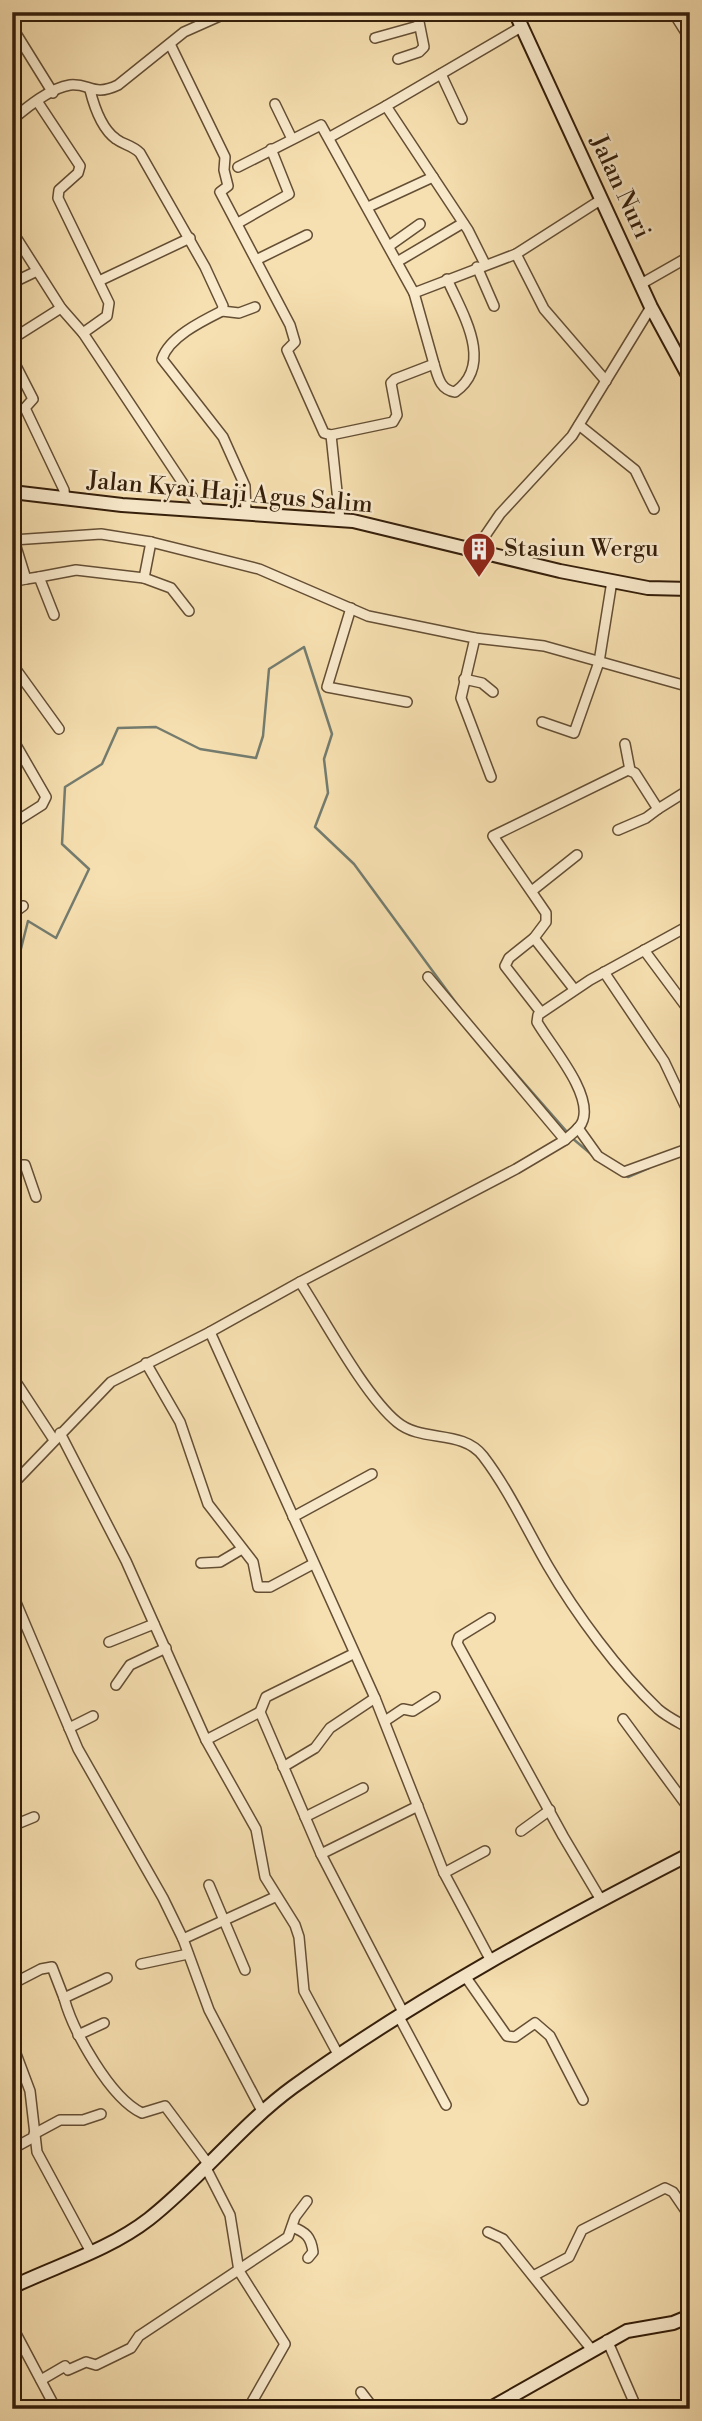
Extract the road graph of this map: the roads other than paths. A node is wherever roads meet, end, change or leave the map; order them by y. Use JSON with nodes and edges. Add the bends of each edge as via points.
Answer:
{"nodes":[{"id":1,"x":229,"y":12,"type":"edge"},
{"id":2,"x":417,"y":12,"type":"edge"},
{"id":3,"x":515,"y":12,"type":"edge"},
{"id":4,"x":674,"y":12,"type":"edge"},
{"id":5,"x":418,"y":26,"type":"junction"},
{"id":6,"x":12,"y":27,"type":"edge"},
{"id":7,"x":521,"y":27,"type":"junction"},
{"id":8,"x":375,"y":38,"type":"dead end"},
{"id":9,"x":690,"y":39,"type":"edge"},
{"id":10,"x":170,"y":44,"type":"junction"},
{"id":11,"x":398,"y":59,"type":"dead end"},
{"id":12,"x":441,"y":74,"type":"junction"},
{"id":13,"x":90,"y":90,"type":"junction"},
{"id":14,"x":53,"y":93,"type":"junction"},
{"id":15,"x":37,"y":101,"type":"junction"},
{"id":16,"x":275,"y":104,"type":"dead end"},
{"id":17,"x":386,"y":106,"type":"junction"},
{"id":18,"x":462,"y":119,"type":"dead end"},
{"id":19,"x":12,"y":120,"type":"edge"},
{"id":20,"x":330,"y":137,"type":"junction"},
{"id":21,"x":292,"y":139,"type":"junction"},
{"id":22,"x":271,"y":149,"type":"junction"},
{"id":23,"x":238,"y":167,"type":"dead end"},
{"id":24,"x":433,"y":177,"type":"junction"},
{"id":25,"x":602,"y":199,"type":"junction"},
{"id":26,"x":368,"y":208,"type":"junction"},
{"id":27,"x":238,"y":223,"type":"junction"},
{"id":28,"x":463,"y":223,"type":"junction"},
{"id":29,"x":421,"y":224,"type":"dead end"},
{"id":30,"x":12,"y":231,"type":"edge"},
{"id":31,"x":307,"y":235,"type":"dead end"},
{"id":32,"x":190,"y":238,"type":"junction"},
{"id":33,"x":389,"y":246,"type":"junction"},
{"id":34,"x":516,"y":254,"type":"junction"},
{"id":35,"x":690,"y":256,"type":"edge"},
{"id":36,"x":256,"y":260,"type":"junction"},
{"id":37,"x":397,"y":262,"type":"junction"},
{"id":38,"x":481,"y":265,"type":"junction"},
{"id":39,"x":37,"y":271,"type":"junction"},
{"id":40,"x":447,"y":279,"type":"junction"},
{"id":41,"x":99,"y":281,"type":"junction"},
{"id":42,"x":12,"y":284,"type":"edge"},
{"id":43,"x":641,"y":284,"type":"junction"},
{"id":44,"x":414,"y":293,"type":"junction"},
{"id":45,"x":494,"y":306,"type":"dead end"},
{"id":46,"x":255,"y":307,"type":"dead end"},
{"id":47,"x":651,"y":307,"type":"junction"},
{"id":48,"x":61,"y":308,"type":"junction"},
{"id":49,"x":222,"y":311,"type":"junction"},
{"id":50,"x":83,"y":334,"type":"junction"},
{"id":51,"x":12,"y":339,"type":"edge"},
{"id":52,"x":12,"y":358,"type":"edge"},
{"id":53,"x":434,"y":364,"type":"junction"},
{"id":54,"x":690,"y":379,"type":"edge"},
{"id":55,"x":606,"y":381,"type":"junction"},
{"id":56,"x":579,"y":425,"type":"junction"},
{"id":57,"x":331,"y":435,"type":"junction"},
{"id":58,"x":12,"y":492,"type":"edge"},
{"id":59,"x":65,"y":499,"type":"junction"},
{"id":60,"x":200,"y":509,"type":"junction"},
{"id":61,"x":654,"y":509,"type":"dead end"},
{"id":62,"x":246,"y":513,"type":"junction"},
{"id":63,"x":340,"y":520,"type":"junction"},
{"id":64,"x":13,"y":538,"type":"edge"},
{"id":65,"x":151,"y":542,"type":"junction"},
{"id":66,"x":474,"y":552,"type":"junction"},
{"id":67,"x":39,"y":577,"type":"junction"},
{"id":68,"x":144,"y":578,"type":"junction"},
{"id":69,"x":26,"y":579,"type":"junction"},
{"id":70,"x":612,"y":581,"type":"junction"},
{"id":71,"x":12,"y":582,"type":"edge"},
{"id":72,"x":690,"y":589,"type":"edge"},
{"id":73,"x":351,"y":608,"type":"junction"},
{"id":74,"x":189,"y":611,"type":"dead end"},
{"id":75,"x":54,"y":615,"type":"dead end"},
{"id":76,"x":475,"y":638,"type":"junction"},
{"id":77,"x":599,"y":662,"type":"junction"},
{"id":78,"x":12,"y":664,"type":"edge"},
{"id":79,"x":464,"y":679,"type":"junction"},
{"id":80,"x":690,"y":687,"type":"edge"},
{"id":81,"x":494,"y":692,"type":"dead end"},
{"id":82,"x":407,"y":702,"type":"dead end"},
{"id":83,"x":542,"y":722,"type":"dead end"},
{"id":84,"x":59,"y":729,"type":"dead end"},
{"id":85,"x":13,"y":739,"type":"edge"},
{"id":86,"x":625,"y":744,"type":"dead end"},
{"id":87,"x":630,"y":770,"type":"junction"},
{"id":88,"x":491,"y":777,"type":"dead end"},
{"id":89,"x":690,"y":789,"type":"edge"},
{"id":90,"x":658,"y":809,"type":"junction"},
{"id":91,"x":12,"y":824,"type":"edge"},
{"id":92,"x":618,"y":830,"type":"dead end"},
{"id":93,"x":577,"y":855,"type":"dead end"},
{"id":94,"x":533,"y":891,"type":"junction"},
{"id":95,"x":23,"y":906,"type":"dead end"},
{"id":96,"x":12,"y":914,"type":"edge"},
{"id":97,"x":690,"y":925,"type":"edge"},
{"id":98,"x":534,"y":937,"type":"junction"},
{"id":99,"x":644,"y":950,"type":"junction"},
{"id":100,"x":604,"y":972,"type":"junction"},
{"id":101,"x":428,"y":977,"type":"dead end"},
{"id":102,"x":574,"y":989,"type":"junction"},
{"id":103,"x":540,"y":1011,"type":"junction"},
{"id":104,"x":690,"y":1012,"type":"edge"},
{"id":105,"x":690,"y":1116,"type":"edge"},
{"id":106,"x":571,"y":1134,"type":"junction"},
{"id":107,"x":690,"y":1148,"type":"edge"},
{"id":108,"x":12,"y":1166,"type":"edge"},
{"id":109,"x":36,"y":1197,"type":"dead end"},
{"id":110,"x":300,"y":1282,"type":"junction"},
{"id":111,"x":210,"y":1332,"type":"junction"},
{"id":112,"x":146,"y":1363,"type":"junction"},
{"id":113,"x":12,"y":1376,"type":"edge"},
{"id":114,"x":57,"y":1437,"type":"junction"},
{"id":115,"x":372,"y":1474,"type":"dead end"},
{"id":116,"x":12,"y":1485,"type":"edge"},
{"id":117,"x":293,"y":1517,"type":"junction"},
{"id":118,"x":242,"y":1549,"type":"junction"},
{"id":119,"x":201,"y":1563,"type":"dead end"},
{"id":120,"x":313,"y":1563,"type":"junction"},
{"id":121,"x":12,"y":1593,"type":"edge"},
{"id":122,"x":490,"y":1618,"type":"dead end"},
{"id":123,"x":154,"y":1624,"type":"junction"},
{"id":124,"x":109,"y":1642,"type":"dead end"},
{"id":125,"x":166,"y":1648,"type":"junction"},
{"id":126,"x":353,"y":1654,"type":"junction"},
{"id":127,"x":116,"y":1685,"type":"dead end"},
{"id":128,"x":435,"y":1697,"type":"dead end"},
{"id":129,"x":375,"y":1698,"type":"junction"},
{"id":130,"x":260,"y":1712,"type":"junction"},
{"id":131,"x":93,"y":1716,"type":"dead end"},
{"id":132,"x":623,"y":1719,"type":"dead end"},
{"id":133,"x":384,"y":1721,"type":"junction"},
{"id":134,"x":69,"y":1727,"type":"junction"},
{"id":135,"x":690,"y":1729,"type":"edge"},
{"id":136,"x":206,"y":1740,"type":"junction"},
{"id":137,"x":282,"y":1767,"type":"junction"},
{"id":138,"x":363,"y":1788,"type":"dead end"},
{"id":139,"x":418,"y":1806,"type":"junction"},
{"id":140,"x":550,"y":1810,"type":"junction"},
{"id":141,"x":690,"y":1810,"type":"edge"},
{"id":142,"x":34,"y":1817,"type":"dead end"},
{"id":143,"x":305,"y":1817,"type":"junction"},
{"id":144,"x":12,"y":1826,"type":"edge"},
{"id":145,"x":521,"y":1832,"type":"dead end"},
{"id":146,"x":485,"y":1851,"type":"dead end"},
{"id":147,"x":321,"y":1854,"type":"junction"},
{"id":148,"x":690,"y":1854,"type":"edge"},
{"id":149,"x":444,"y":1873,"type":"junction"},
{"id":150,"x":209,"y":1885,"type":"dead end"},
{"id":151,"x":275,"y":1897,"type":"junction"},
{"id":152,"x":601,"y":1900,"type":"junction"},
{"id":153,"x":226,"y":1921,"type":"junction"},
{"id":154,"x":183,"y":1939,"type":"junction"},
{"id":155,"x":188,"y":1954,"type":"junction"},
{"id":156,"x":491,"y":1961,"type":"junction"},
{"id":157,"x":141,"y":1964,"type":"dead end"},
{"id":158,"x":245,"y":1970,"type":"dead end"},
{"id":159,"x":465,"y":1976,"type":"junction"},
{"id":160,"x":107,"y":1978,"type":"dead end"},
{"id":161,"x":12,"y":1984,"type":"edge"},
{"id":162,"x":64,"y":1998,"type":"junction"},
{"id":163,"x":401,"y":2014,"type":"junction"},
{"id":164,"x":104,"y":2022,"type":"dead end"},
{"id":165,"x":78,"y":2035,"type":"junction"},
{"id":166,"x":12,"y":2043,"type":"edge"},
{"id":167,"x":339,"y":2056,"type":"junction"},
{"id":168,"x":583,"y":2100,"type":"dead end"},
{"id":169,"x":446,"y":2105,"type":"dead end"},
{"id":170,"x":262,"y":2111,"type":"junction"},
{"id":171,"x":101,"y":2113,"type":"dead end"},
{"id":172,"x":34,"y":2136,"type":"junction"},
{"id":173,"x":12,"y":2149,"type":"edge"},
{"id":174,"x":208,"y":2166,"type":"junction"},
{"id":175,"x":307,"y":2201,"type":"dead end"},
{"id":176,"x":690,"y":2217,"type":"edge"},
{"id":177,"x":292,"y":2227,"type":"junction"},
{"id":178,"x":488,"y":2232,"type":"dead end"},
{"id":179,"x":91,"y":2252,"type":"junction"},
{"id":180,"x":308,"y":2258,"type":"dead end"},
{"id":181,"x":239,"y":2271,"type":"junction"},
{"id":182,"x":533,"y":2276,"type":"junction"},
{"id":183,"x":12,"y":2287,"type":"edge"},
{"id":184,"x":690,"y":2315,"type":"edge"},
{"id":185,"x":12,"y":2326,"type":"edge"},
{"id":186,"x":607,"y":2340,"type":"junction"},
{"id":187,"x":593,"y":2350,"type":"junction"},
{"id":188,"x":41,"y":2380,"type":"junction"},
{"id":189,"x":361,"y":2392,"type":"dead end"},
{"id":190,"x":56,"y":2409,"type":"edge"},
{"id":191,"x":248,"y":2409,"type":"edge"},
{"id":192,"x":374,"y":2409,"type":"edge"},
{"id":193,"x":489,"y":2409,"type":"edge"},
{"id":194,"x":637,"y":2409,"type":"edge"}],
"edges":[{"from":1,"to":10,"type":"street","via":[[192,27]]},
{"from":2,"to":5,"type":"street"},
{"from":3,"to":7,"type":"street","name":"Jalan Nuri"},
{"from":4,"to":9,"type":"street"},
{"from":5,"to":8,"type":"street"},
{"from":5,"to":11,"type":"street","via":[[424,47]]},
{"from":6,"to":14,"type":"street"},
{"from":7,"to":12,"type":"street"},
{"from":7,"to":25,"type":"street","name":"Jalan Nuri"},
{"from":10,"to":13,"type":"street","via":[[118,85]]},
{"from":10,"to":27,"type":"street","via":[[225,157],[228,186],[220,192]]},
{"from":12,"to":17,"type":"street"},
{"from":12,"to":18,"type":"street"},
{"from":13,"to":14,"type":"street","via":[[70,85]]},
{"from":13,"to":32,"type":"street","via":[[95,108],[115,139],[141,153]]},
{"from":14,"to":15,"type":"street"},
{"from":15,"to":19,"type":"street"},
{"from":15,"to":41,"type":"street","via":[[80,166],[59,190],[58,198]]},
{"from":16,"to":21,"type":"street"},
{"from":17,"to":20,"type":"street"},
{"from":17,"to":24,"type":"street"},
{"from":20,"to":21,"type":"street","via":[[321,125]]},
{"from":20,"to":26,"type":"street"},
{"from":21,"to":22,"type":"street"},
{"from":22,"to":23,"type":"street"},
{"from":22,"to":27,"type":"street","via":[[289,194]]},
{"from":24,"to":26,"type":"street"},
{"from":24,"to":28,"type":"street"},
{"from":25,"to":34,"type":"street"},
{"from":25,"to":43,"type":"street","name":"Jalan Nuri"},
{"from":26,"to":33,"type":"street"},
{"from":27,"to":36,"type":"street"},
{"from":28,"to":37,"type":"street"},
{"from":28,"to":38,"type":"street"},
{"from":29,"to":33,"type":"street"},
{"from":30,"to":39,"type":"street"},
{"from":31,"to":36,"type":"street"},
{"from":32,"to":41,"type":"street"},
{"from":32,"to":49,"type":"street"},
{"from":33,"to":37,"type":"street"},
{"from":34,"to":38,"type":"street"},
{"from":34,"to":55,"type":"street","via":[[544,309]]},
{"from":35,"to":43,"type":"street"},
{"from":36,"to":57,"type":"street","via":[[290,325],[295,342],[287,349],[324,433]]},
{"from":37,"to":44,"type":"street"},
{"from":38,"to":40,"type":"street"},
{"from":38,"to":45,"type":"street"},
{"from":39,"to":42,"type":"street"},
{"from":39,"to":48,"type":"street"},
{"from":40,"to":44,"type":"street"},
{"from":40,"to":53,"type":"street","via":[[465,320],[475,364],[455,392],[441,384]]},
{"from":41,"to":50,"type":"street","via":[[110,311]]},
{"from":43,"to":47,"type":"street","name":"Jalan Nuri"},
{"from":44,"to":53,"type":"street"},
{"from":46,"to":49,"type":"street","via":[[239,313]]},
{"from":47,"to":54,"type":"street","name":"Jalan Nuri"},
{"from":47,"to":55,"type":"street"},
{"from":48,"to":50,"type":"street"},
{"from":48,"to":51,"type":"street"},
{"from":49,"to":62,"type":"street","via":[[199,322],[166,350],[162,359],[223,438],[244,486]]},
{"from":50,"to":60,"type":"street"},
{"from":52,"to":59,"type":"street","via":[[33,399],[25,408]]},
{"from":53,"to":57,"type":"street","via":[[391,383],[397,415],[393,422]]},
{"from":55,"to":56,"type":"street"},
{"from":56,"to":61,"type":"street","via":[[635,470]]},
{"from":56,"to":66,"type":"street","via":[[500,514]]},
{"from":57,"to":63,"type":"street"},
{"from":58,"to":59,"type":"street","name":"Jalan Kyai Haji Agus Salim"},
{"from":59,"to":60,"type":"street","name":"Jalan Kyai Haji Agus Salim"},
{"from":60,"to":62,"type":"street","name":"Jalan Kyai Haji Agus Salim"},
{"from":62,"to":63,"type":"street","name":"Jalan Kyai Haji Agus Salim"},
{"from":63,"to":66,"type":"street","name":"Jalan Kyai Haji Agus Salim"},
{"from":64,"to":65,"type":"street","via":[[101,534]]},
{"from":64,"to":69,"type":"street"},
{"from":65,"to":68,"type":"street"},
{"from":65,"to":73,"type":"street","via":[[259,569]]},
{"from":66,"to":70,"type":"street","name":"Jalan Kyai Haji Agus Salim"},
{"from":67,"to":68,"type":"street","via":[[76,569]]},
{"from":67,"to":69,"type":"street"},
{"from":67,"to":75,"type":"street"},
{"from":68,"to":74,"type":"street","via":[[171,588]]},
{"from":69,"to":71,"type":"street"},
{"from":70,"to":72,"type":"street","name":"Jalan Kyai Haji Agus Salim"},
{"from":70,"to":77,"type":"street"},
{"from":73,"to":76,"type":"street","via":[[368,616]]},
{"from":73,"to":82,"type":"street","via":[[327,687]]},
{"from":76,"to":77,"type":"street","via":[[544,646]]},
{"from":76,"to":79,"type":"street"},
{"from":77,"to":80,"type":"street"},
{"from":77,"to":83,"type":"street","via":[[574,733]]},
{"from":78,"to":84,"type":"street"},
{"from":79,"to":81,"type":"street"},
{"from":79,"to":88,"type":"street","via":[[463,710]]},
{"from":85,"to":91,"type":"street","via":[[46,800]]},
{"from":86,"to":87,"type":"street"},
{"from":87,"to":90,"type":"street"},
{"from":87,"to":94,"type":"street","via":[[493,836]]},
{"from":89,"to":90,"type":"street"},
{"from":90,"to":92,"type":"street"},
{"from":93,"to":94,"type":"street"},
{"from":94,"to":98,"type":"street","via":[[547,918]]},
{"from":95,"to":96,"type":"street"},
{"from":97,"to":99,"type":"street"},
{"from":98,"to":102,"type":"street"},
{"from":98,"to":103,"type":"street","via":[[505,966]]},
{"from":99,"to":100,"type":"street"},
{"from":99,"to":104,"type":"street"},
{"from":100,"to":102,"type":"street"},
{"from":100,"to":105,"type":"street","via":[[664,1061]]},
{"from":101,"to":106,"type":"street"},
{"from":102,"to":103,"type":"street"},
{"from":103,"to":106,"type":"street","via":[[537,1022],[582,1100],[584,1118]]},
{"from":106,"to":107,"type":"street","via":[[624,1172]]},
{"from":106,"to":110,"type":"street"},
{"from":108,"to":109,"type":"street","via":[[25,1165]]},
{"from":110,"to":111,"type":"street"},
{"from":110,"to":135,"type":"street","via":[[374,1395],[398,1423],[413,1432],[475,1447],[588,1624],[660,1710]]},
{"from":111,"to":112,"type":"street"},
{"from":111,"to":117,"type":"street"},
{"from":112,"to":114,"type":"street","via":[[111,1382]]},
{"from":112,"to":118,"type":"street","via":[[180,1422],[208,1504]]},
{"from":113,"to":114,"type":"street"},
{"from":114,"to":116,"type":"street"},
{"from":114,"to":123,"type":"street","via":[[126,1560]]},
{"from":115,"to":117,"type":"street"},
{"from":117,"to":120,"type":"street"},
{"from":118,"to":119,"type":"street","via":[[220,1562]]},
{"from":118,"to":120,"type":"street","via":[[253,1562],[258,1587],[263,1588]]},
{"from":120,"to":126,"type":"street"},
{"from":121,"to":134,"type":"street"},
{"from":122,"to":140,"type":"street","via":[[459,1637],[457,1643]]},
{"from":123,"to":124,"type":"street"},
{"from":123,"to":125,"type":"street"},
{"from":125,"to":127,"type":"street","via":[[130,1665]]},
{"from":125,"to":136,"type":"street"},
{"from":126,"to":129,"type":"street"},
{"from":126,"to":130,"type":"street","via":[[266,1697]]},
{"from":128,"to":133,"type":"street"},
{"from":129,"to":133,"type":"street"},
{"from":129,"to":137,"type":"street","via":[[330,1728],[316,1748]]},
{"from":130,"to":136,"type":"street"},
{"from":130,"to":137,"type":"street"},
{"from":131,"to":134,"type":"street"},
{"from":132,"to":141,"type":"street"},
{"from":133,"to":139,"type":"street"},
{"from":134,"to":154,"type":"street"},
{"from":136,"to":151,"type":"street","via":[[256,1829],[265,1877]]},
{"from":137,"to":143,"type":"street"},
{"from":138,"to":143,"type":"street"},
{"from":139,"to":147,"type":"street"},
{"from":139,"to":149,"type":"street"},
{"from":140,"to":145,"type":"street"},
{"from":140,"to":152,"type":"street"},
{"from":142,"to":144,"type":"street"},
{"from":143,"to":147,"type":"street"},
{"from":146,"to":149,"type":"street"},
{"from":147,"to":163,"type":"street"},
{"from":148,"to":152,"type":"street"},
{"from":149,"to":156,"type":"street"},
{"from":150,"to":153,"type":"street"},
{"from":151,"to":153,"type":"street"},
{"from":151,"to":167,"type":"street","via":[[299,1937],[308,2001]]},
{"from":152,"to":156,"type":"street"},
{"from":153,"to":154,"type":"street"},
{"from":153,"to":158,"type":"street"},
{"from":154,"to":155,"type":"street"},
{"from":155,"to":157,"type":"street"},
{"from":155,"to":170,"type":"street","via":[[209,2010]]},
{"from":156,"to":159,"type":"street"},
{"from":159,"to":163,"type":"street"},
{"from":159,"to":168,"type":"street","via":[[507,2036],[515,2037],[533,2024],[541,2027]]},
{"from":160,"to":162,"type":"street"},
{"from":161,"to":162,"type":"street","via":[[52,1967]]},
{"from":162,"to":165,"type":"street"},
{"from":163,"to":167,"type":"street"},
{"from":163,"to":169,"type":"street"},
{"from":164,"to":165,"type":"street"},
{"from":165,"to":174,"type":"street","via":[[134,2109],[142,2113],[165,2106]]},
{"from":166,"to":172,"type":"street","via":[[30,2091]]},
{"from":167,"to":170,"type":"street"},
{"from":170,"to":174,"type":"street"},
{"from":171,"to":172,"type":"street","via":[[83,2120],[60,2120]]},
{"from":172,"to":173,"type":"street"},
{"from":172,"to":179,"type":"street","via":[[46,2172]]},
{"from":174,"to":179,"type":"street","via":[[142,2224]]},
{"from":174,"to":181,"type":"street","via":[[230,2215]]},
{"from":175,"to":177,"type":"street"},
{"from":176,"to":182,"type":"street","via":[[665,2188],[582,2230],[569,2257]]},
{"from":177,"to":180,"type":"street","via":[[311,2239],[313,2252]]},
{"from":177,"to":181,"type":"street","via":[[288,2237]]},
{"from":178,"to":182,"type":"street","via":[[499,2235]]},
{"from":179,"to":183,"type":"street"},
{"from":181,"to":188,"type":"street","via":[[139,2336],[131,2348],[108,2362],[86,2362],[68,2370],[65,2366]]},
{"from":181,"to":191,"type":"street","via":[[285,2344]]},
{"from":182,"to":187,"type":"street"},
{"from":184,"to":186,"type":"street"},
{"from":185,"to":188,"type":"street"},
{"from":186,"to":187,"type":"street"},
{"from":186,"to":194,"type":"street"},
{"from":187,"to":193,"type":"street"},
{"from":188,"to":190,"type":"street"},
{"from":189,"to":192,"type":"street"}]}
